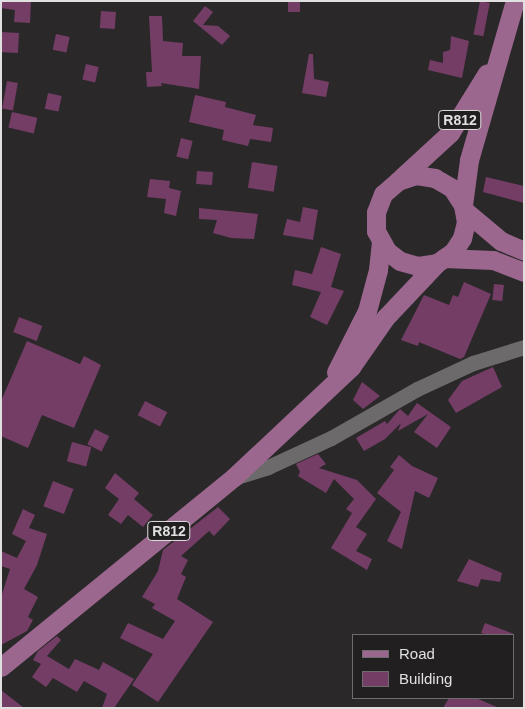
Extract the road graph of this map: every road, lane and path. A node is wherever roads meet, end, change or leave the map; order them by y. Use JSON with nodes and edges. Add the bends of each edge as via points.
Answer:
{"nodes":[{"id":1,"x":515,"y":1,"type":"edge"},
{"id":2,"x":504,"y":44,"type":"junction"},
{"id":3,"x":398,"y":181,"type":"junction"},
{"id":4,"x":463,"y":208,"type":"junction"},
{"id":5,"x":381,"y":242,"type":"junction"},
{"id":6,"x":524,"y":251,"type":"edge"},
{"id":7,"x":441,"y":260,"type":"junction"},
{"id":8,"x":524,"y":272,"type":"edge"},
{"id":9,"x":524,"y":347,"type":"edge"},
{"id":10,"x":329,"y":386,"type":"junction"},
{"id":11,"x":234,"y":478,"type":"junction"},
{"id":12,"x":1,"y":667,"type":"edge"}],
"edges":[{"from":1,"to":2,"type":"main road","number":"R812"},
{"from":2,"to":3,"type":"main road","number":"R812","via":[[450,133]]},
{"from":2,"to":4,"type":"main road","number":"R812","via":[[469,160]]},
{"from":3,"to":4,"type":"main road","via":[[416,176],[436,178],[452,188]]},
{"from":3,"to":5,"type":"main road","number":"R812","via":[[383,194],[376,212],[376,232]]},
{"from":4,"to":6,"type":"main road","via":[[501,241]]},
{"from":4,"to":7,"type":"main road","number":"R812","via":[[466,222],[462,238],[453,252]]},
{"from":5,"to":7,"type":"main road","via":[[400,261],[418,266]]},
{"from":5,"to":10,"type":"main road","number":"R812","via":[[378,270],[367,310]]},
{"from":7,"to":8,"type":"main road","via":[[494,260]]},
{"from":7,"to":10,"type":"main road","number":"R812","via":[[390,312],[352,367]]},
{"from":9,"to":11,"type":"street","via":[[473,363],[417,389],[331,438],[268,467]]},
{"from":10,"to":11,"type":"main road","number":"R812"},
{"from":11,"to":12,"type":"main road","number":"R812"}]}
